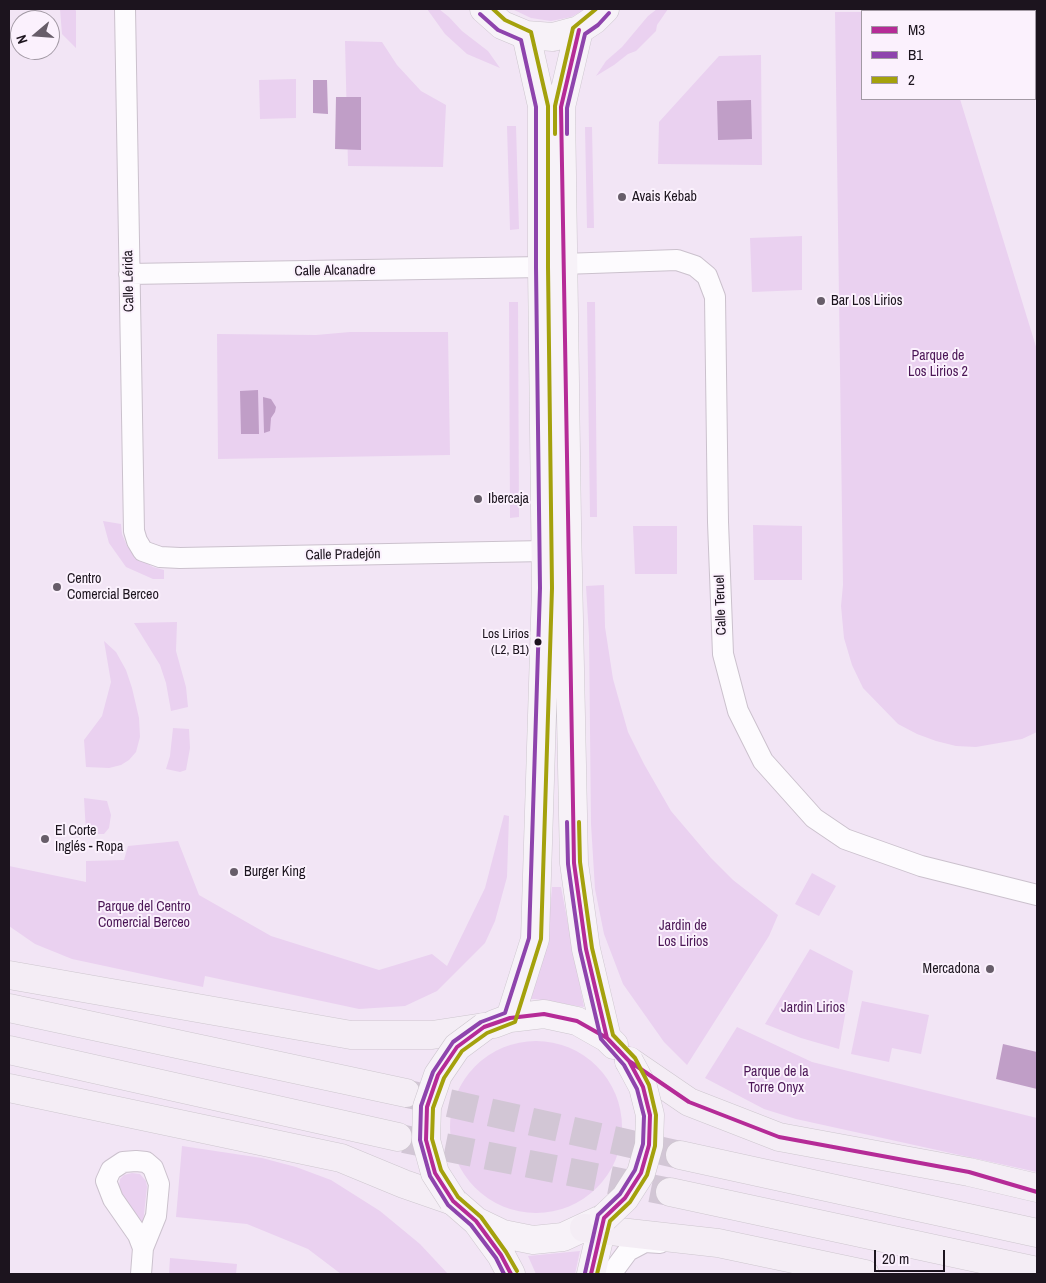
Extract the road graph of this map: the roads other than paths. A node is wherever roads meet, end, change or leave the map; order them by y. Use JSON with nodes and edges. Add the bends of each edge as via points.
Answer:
{"nodes":[{"id":1,"x":125,"y":9,"type":"edge"},
{"id":2,"x":484,"y":9,"type":"edge"},
{"id":3,"x":605,"y":9,"type":"edge"},
{"id":4,"x":579,"y":30,"type":"junction"},
{"id":5,"x":526,"y":35,"type":"junction"},
{"id":6,"x":552,"y":265,"type":"junction"},
{"id":7,"x":129,"y":274,"type":"junction"},
{"id":8,"x":143,"y":551,"type":"joint"},
{"id":9,"x":545,"y":551,"type":"junction"},
{"id":10,"x":1037,"y":895,"type":"edge"},
{"id":11,"x":9,"y":975,"type":"edge"},
{"id":12,"x":9,"y":1008,"type":"edge"},
{"id":13,"x":510,"y":1018,"type":"junction"},
{"id":14,"x":484,"y":1027,"type":"junction"},
{"id":15,"x":607,"y":1038,"type":"junction"},
{"id":16,"x":9,"y":1050,"type":"edge"},
{"id":17,"x":629,"y":1061,"type":"junction"},
{"id":18,"x":9,"y":1088,"type":"edge"},
{"id":19,"x":406,"y":1093,"type":"tunnel mouth"},
{"id":20,"x":398,"y":1138,"type":"tunnel mouth"},
{"id":21,"x":680,"y":1155,"type":"tunnel mouth"},
{"id":22,"x":969,"y":1172,"type":"junction"},
{"id":23,"x":1037,"y":1188,"type":"edge"},
{"id":24,"x":670,"y":1192,"type":"tunnel mouth"},
{"id":25,"x":1037,"y":1192,"type":"edge"},
{"id":26,"x":453,"y":1201,"type":"junction"},
{"id":27,"x":476,"y":1221,"type":"junction"},
{"id":28,"x":596,"y":1226,"type":"junction"},
{"id":29,"x":1037,"y":1233,"type":"edge"},
{"id":30,"x":718,"y":1243,"type":"junction"},
{"id":31,"x":143,"y":1248,"type":"dead end"},
{"id":32,"x":1037,"y":1271,"type":"edge"},
{"id":33,"x":140,"y":1274,"type":"edge"},
{"id":34,"x":511,"y":1274,"type":"edge"},
{"id":35,"x":591,"y":1274,"type":"edge"},
{"id":36,"x":611,"y":1274,"type":"edge"},
{"id":37,"x":865,"y":1274,"type":"edge"}],
"edges":[{"from":1,"to":7,"type":"street","name":"Calle Lérida"},
{"from":2,"to":5,"type":"main road","via":[[502,25]]},
{"from":3,"to":4,"type":"main road"},
{"from":4,"to":5,"type":"main road","via":[[553,37]]},
{"from":4,"to":6,"type":"main road","via":[[561,107]]},
{"from":5,"to":6,"type":"main road","via":[[542,106]]},
{"from":6,"to":7,"type":"street","name":"Calle Alcanadre"},
{"from":6,"to":9,"type":"main road"},
{"from":6,"to":10,"type":"street","name":"Calle Teruel","via":[[677,260],[694,266],[707,276],[715,296],[722,654],[738,711],[763,761],[814,818],[845,839],[921,866]]},
{"from":6,"to":15,"type":"main road","via":[[574,863],[586,949]]},
{"from":7,"to":8,"type":"street","name":"Calle Lérida","via":[[134,531]]},
{"from":8,"to":9,"type":"street","name":"Calle Pradejón","via":[[160,557],[180,558]]},
{"from":9,"to":13,"type":"main road","via":[[535,939]]},
{"from":11,"to":14,"type":"highway","via":[[351,1034],[432,1035]]},
{"from":12,"to":19,"type":"highway"},
{"from":13,"to":14,"type":"main road"},
{"from":13,"to":15,"type":"main road","via":[[544,1014],[569,1019]]},
{"from":14,"to":26,"type":"main road","bridge":true,"via":[[458,1048],[438,1075],[427,1106],[426,1140],[430,1156],[435,1173]]},
{"from":15,"to":17,"type":"main road"},
{"from":16,"to":20,"type":"highway"},
{"from":17,"to":22,"type":"highway","via":[[689,1102],[779,1137]]},
{"from":17,"to":28,"type":"main road","bridge":true,"via":[[643,1087],[650,1115],[649,1145],[641,1173],[625,1198]]},
{"from":18,"to":26,"type":"highway","via":[[341,1158]]},
{"from":21,"to":29,"type":"highway"},
{"from":22,"to":23,"type":"highway"},
{"from":22,"to":25,"type":"highway"},
{"from":24,"to":32,"type":"highway"},
{"from":26,"to":27,"type":"main road"},
{"from":27,"to":28,"type":"main road","via":[[503,1234],[533,1240],[562,1237]]},
{"from":27,"to":34,"type":"main road"},
{"from":28,"to":30,"type":"highway"},
{"from":28,"to":35,"type":"main road"},
{"from":30,"to":36,"type":"street","via":[[645,1242],[628,1251]]},
{"from":30,"to":37,"type":"highway"},
{"from":31,"to":33,"type":"street"}]}
